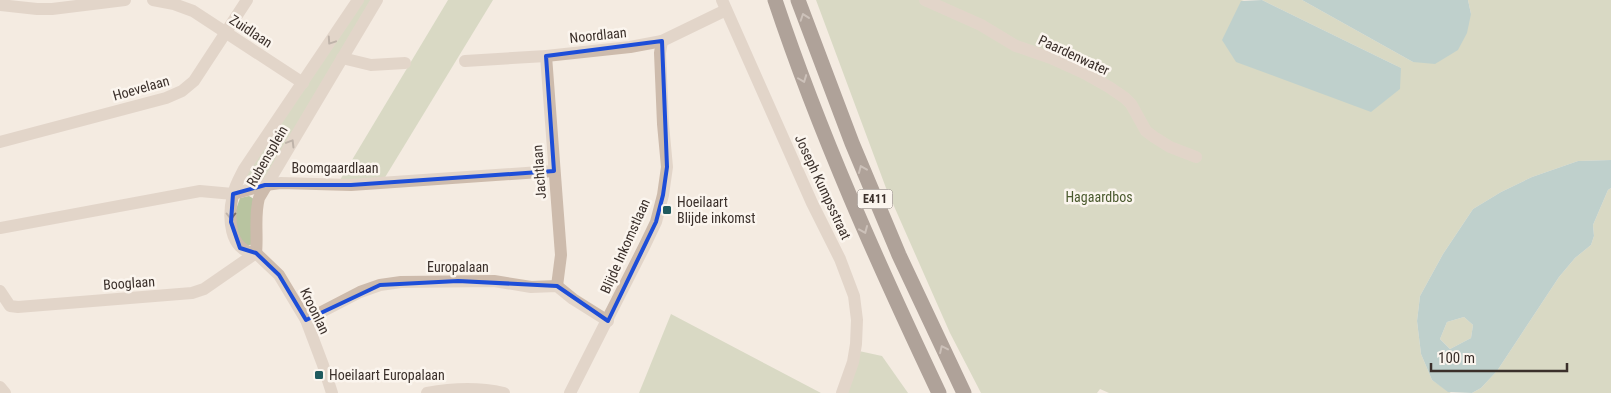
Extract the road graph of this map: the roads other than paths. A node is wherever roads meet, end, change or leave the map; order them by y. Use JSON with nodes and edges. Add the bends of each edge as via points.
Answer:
{"nodes":[{"id":1,"x":125,"y":0,"type":"edge"},
{"id":2,"x":153,"y":0,"type":"edge"},
{"id":3,"x":247,"y":0,"type":"edge"},
{"id":4,"x":358,"y":0,"type":"edge"},
{"id":5,"x":377,"y":0,"type":"edge"},
{"id":6,"x":775,"y":0,"type":"edge"},
{"id":7,"x":798,"y":0,"type":"edge"},
{"id":8,"x":925,"y":0,"type":"edge"},
{"id":9,"x":0,"y":5,"type":"edge"},
{"id":10,"x":724,"y":5,"type":"edge"},
{"id":11,"x":226,"y":32,"type":"junction"},
{"id":12,"x":662,"y":41,"type":"junction"},
{"id":13,"x":546,"y":56,"type":"junction"},
{"id":14,"x":342,"y":58,"type":"junction"},
{"id":15,"x":465,"y":61,"type":"dead end"},
{"id":16,"x":405,"y":63,"type":"dead end"},
{"id":17,"x":303,"y":82,"type":"junction"},
{"id":18,"x":0,"y":142,"type":"edge"},
{"id":19,"x":1196,"y":157,"type":"dead end"},
{"id":20,"x":554,"y":171,"type":"junction"},
{"id":21,"x":266,"y":185,"type":"junction"},
{"id":22,"x":233,"y":194,"type":"junction"},
{"id":23,"x":0,"y":228,"type":"edge"},
{"id":24,"x":256,"y":253,"type":"junction"},
{"id":25,"x":558,"y":286,"type":"junction"},
{"id":26,"x":0,"y":291,"type":"edge"},
{"id":27,"x":306,"y":320,"type":"junction"},
{"id":28,"x":608,"y":321,"type":"junction"},
{"id":29,"x":0,"y":387,"type":"edge"},
{"id":30,"x":5,"y":393,"type":"edge"},
{"id":31,"x":332,"y":393,"type":"edge"},
{"id":32,"x":427,"y":393,"type":"edge"},
{"id":33,"x":504,"y":393,"type":"edge"},
{"id":34,"x":570,"y":393,"type":"edge"},
{"id":35,"x":842,"y":393,"type":"edge"},
{"id":36,"x":939,"y":393,"type":"edge"},
{"id":37,"x":964,"y":393,"type":"edge"}],
"edges":[{"from":1,"to":9,"type":"street","via":[[37,10]]},
{"from":2,"to":11,"type":"street","name":"Zuidlaan","via":[[193,11]]},
{"from":3,"to":11,"type":"street","name":"Hoevelaan"},
{"from":4,"to":17,"type":"street","name":"Rubensplein","one_way":true},
{"from":5,"to":14,"type":"street","name":"Rubensplein"},
{"from":6,"to":36,"type":"highway","number":"E411","one_way":true,"via":[[834,159],[878,264]]},
{"from":37,"to":7,"type":"highway","number":"E411","one_way":true,"via":[[852,143]]},
{"from":8,"to":19,"type":"street","name":"Paardenwater","via":[[980,25],[1016,46],[1051,58],[1092,78],[1125,98],[1146,131],[1170,147]]},
{"from":10,"to":12,"type":"street","name":"Noordlaan"},
{"from":10,"to":35,"type":"street","name":"Joseph Kumpsstraat","via":[[843,265],[854,296],[856,344]]},
{"from":11,"to":17,"type":"street","name":"Zuidlaan"},
{"from":11,"to":18,"type":"street","name":"Hoevelaan","via":[[194,80],[182,91]]},
{"from":12,"to":13,"type":"street","name":"Noordlaan"},
{"from":12,"to":28,"type":"street","name":"Blijde Inkomstlaan","via":[[667,167],[664,195],[652,230]]},
{"from":13,"to":15,"type":"street","name":"Noordlaan"},
{"from":13,"to":20,"type":"street","name":"Jachtlaan"},
{"from":14,"to":16,"type":"street","via":[[371,65]]},
{"from":21,"to":14,"type":"street","name":"Rubensplein","one_way":true},
{"from":17,"to":22,"type":"street","name":"Rubensplein","via":[[244,169]]},
{"from":20,"to":21,"type":"street","name":"Boomgaardlaan","via":[[351,185]]},
{"from":20,"to":25,"type":"street","name":"Jachtlaan","via":[[561,255]]},
{"from":21,"to":22,"type":"street","name":"Boomgaardlaan"},
{"from":21,"to":24,"type":"street","name":"Rubensplein","via":[[257,207]]},
{"from":22,"to":23,"type":"street","name":"Boomgaardlaan","via":[[200,191]]},
{"from":22,"to":24,"type":"street","name":"Rubensplein","one_way":true,"via":[[230,212],[235,240],[246,252]]},
{"from":24,"to":26,"type":"street","name":"Booglaan","via":[[204,289],[192,293],[18,307],[10,306]]},
{"from":24,"to":27,"type":"street","name":"Kroonlan","via":[[279,275]]},
{"from":25,"to":27,"type":"street","name":"Europalaan","via":[[531,287],[494,281],[394,283],[360,292]]},
{"from":25,"to":28,"type":"street"},
{"from":27,"to":31,"type":"street","name":"Kroonlan"},
{"from":28,"to":34,"type":"street","name":"Blijde Inkomstlaan"},
{"from":29,"to":30,"type":"street"},
{"from":32,"to":33,"type":"street","via":[[473,388]]}]}
